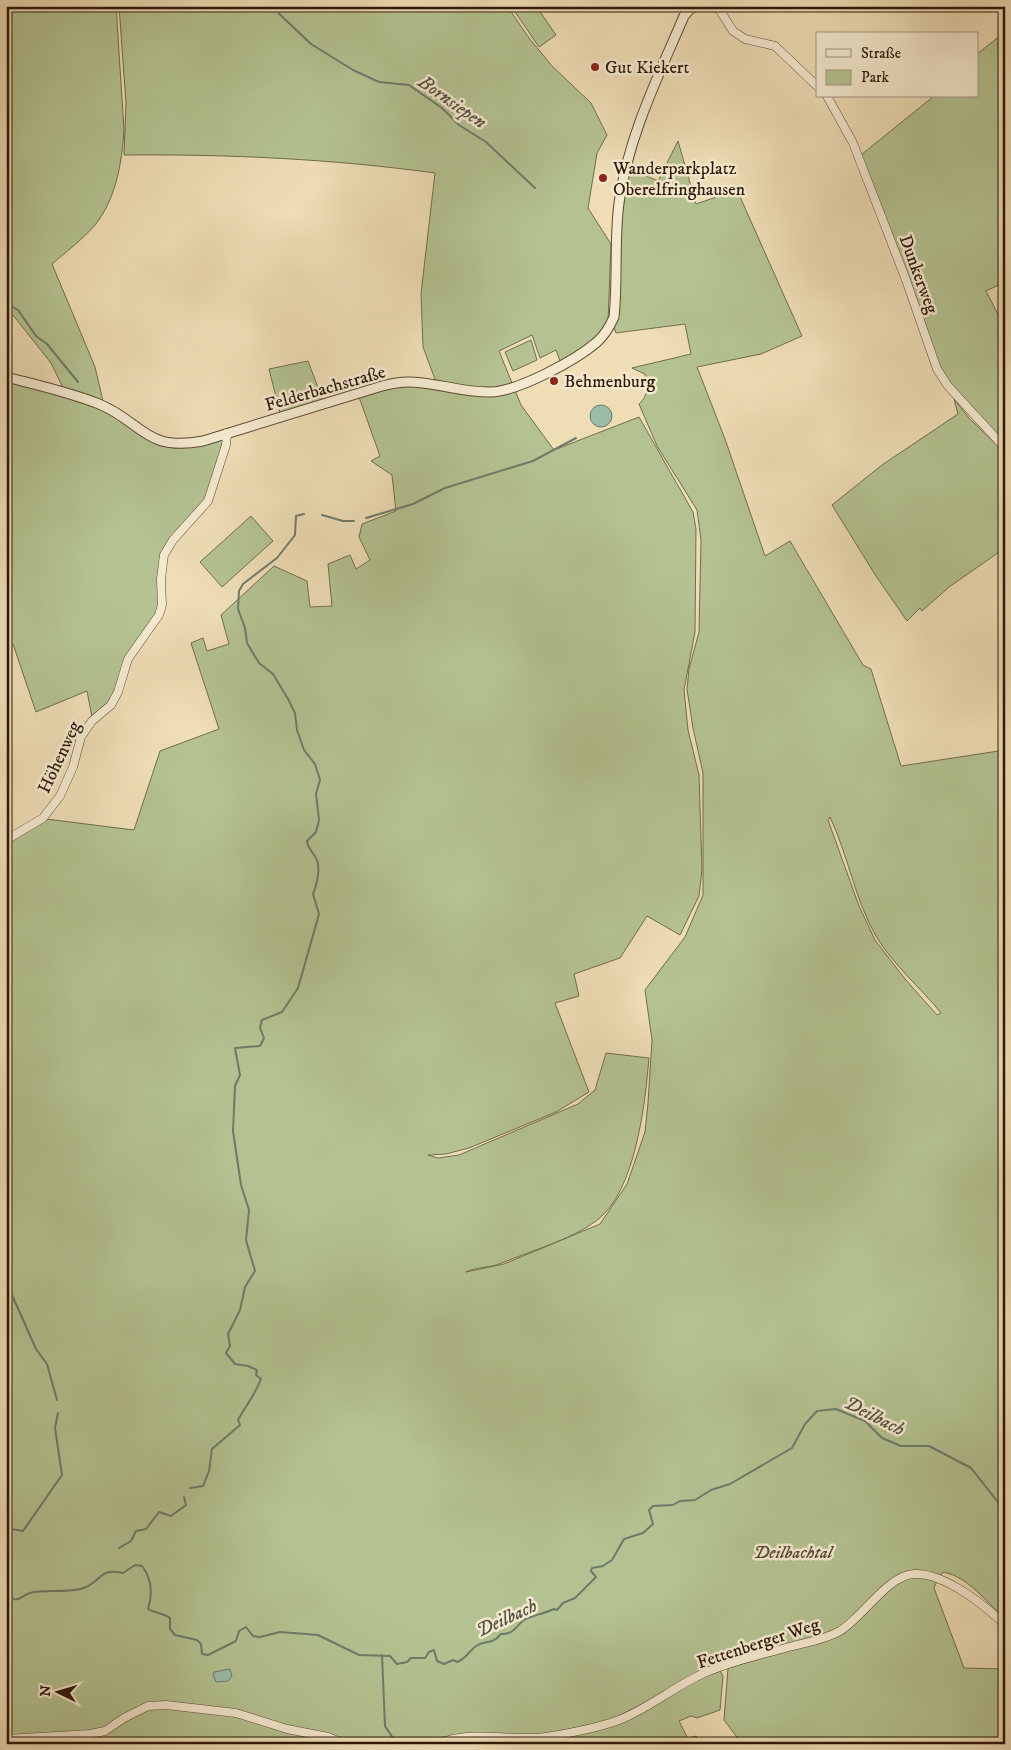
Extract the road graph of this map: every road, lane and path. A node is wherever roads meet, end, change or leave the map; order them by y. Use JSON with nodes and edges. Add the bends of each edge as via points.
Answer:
{"nodes":[{"id":1,"x":717,"y":6,"type":"edge"},
{"id":2,"x":692,"y":7,"type":"edge"},
{"id":3,"x":816,"y":85,"type":"edge"},
{"id":4,"x":828,"y":98,"type":"edge"},
{"id":5,"x":6,"y":377,"type":"edge"},
{"id":6,"x":227,"y":434,"type":"junction"},
{"id":7,"x":1005,"y":448,"type":"edge"},
{"id":8,"x":6,"y":840,"type":"edge"},
{"id":9,"x":1005,"y":1624,"type":"edge"},
{"id":10,"x":6,"y":1739,"type":"edge"},
{"id":11,"x":345,"y":1744,"type":"edge"},
{"id":12,"x":437,"y":1744,"type":"edge"}],
"edges":[{"from":1,"to":3,"type":"street","via":[[733,31],[745,39],[775,46]]},
{"from":2,"to":6,"type":"street","name":"Felderbachstraße","via":[[684,16],[633,140],[615,241],[614,317],[599,341],[580,355],[513,388],[473,391],[407,382],[382,386]]},
{"from":4,"to":7,"type":"street","name":"Dunkerweg","via":[[853,143],[937,369],[964,406]]},
{"from":5,"to":6,"type":"street","name":"Felderbachstraße","via":[[98,403],[155,439],[170,443],[182,445]]},
{"from":6,"to":8,"type":"street","name":"Höhenweg","via":[[208,501],[164,555],[159,615],[128,659],[111,705],[92,721],[81,737],[73,767],[60,796],[43,818]]},
{"from":9,"to":12,"type":"street","name":"Fettenberger Weg","via":[[952,1585],[914,1574],[889,1587],[841,1630],[702,1674],[619,1720],[532,1738],[479,1736],[450,1738]]},
{"from":10,"to":11,"type":"street","via":[[105,1731],[148,1706],[166,1705],[236,1713]]}]}
